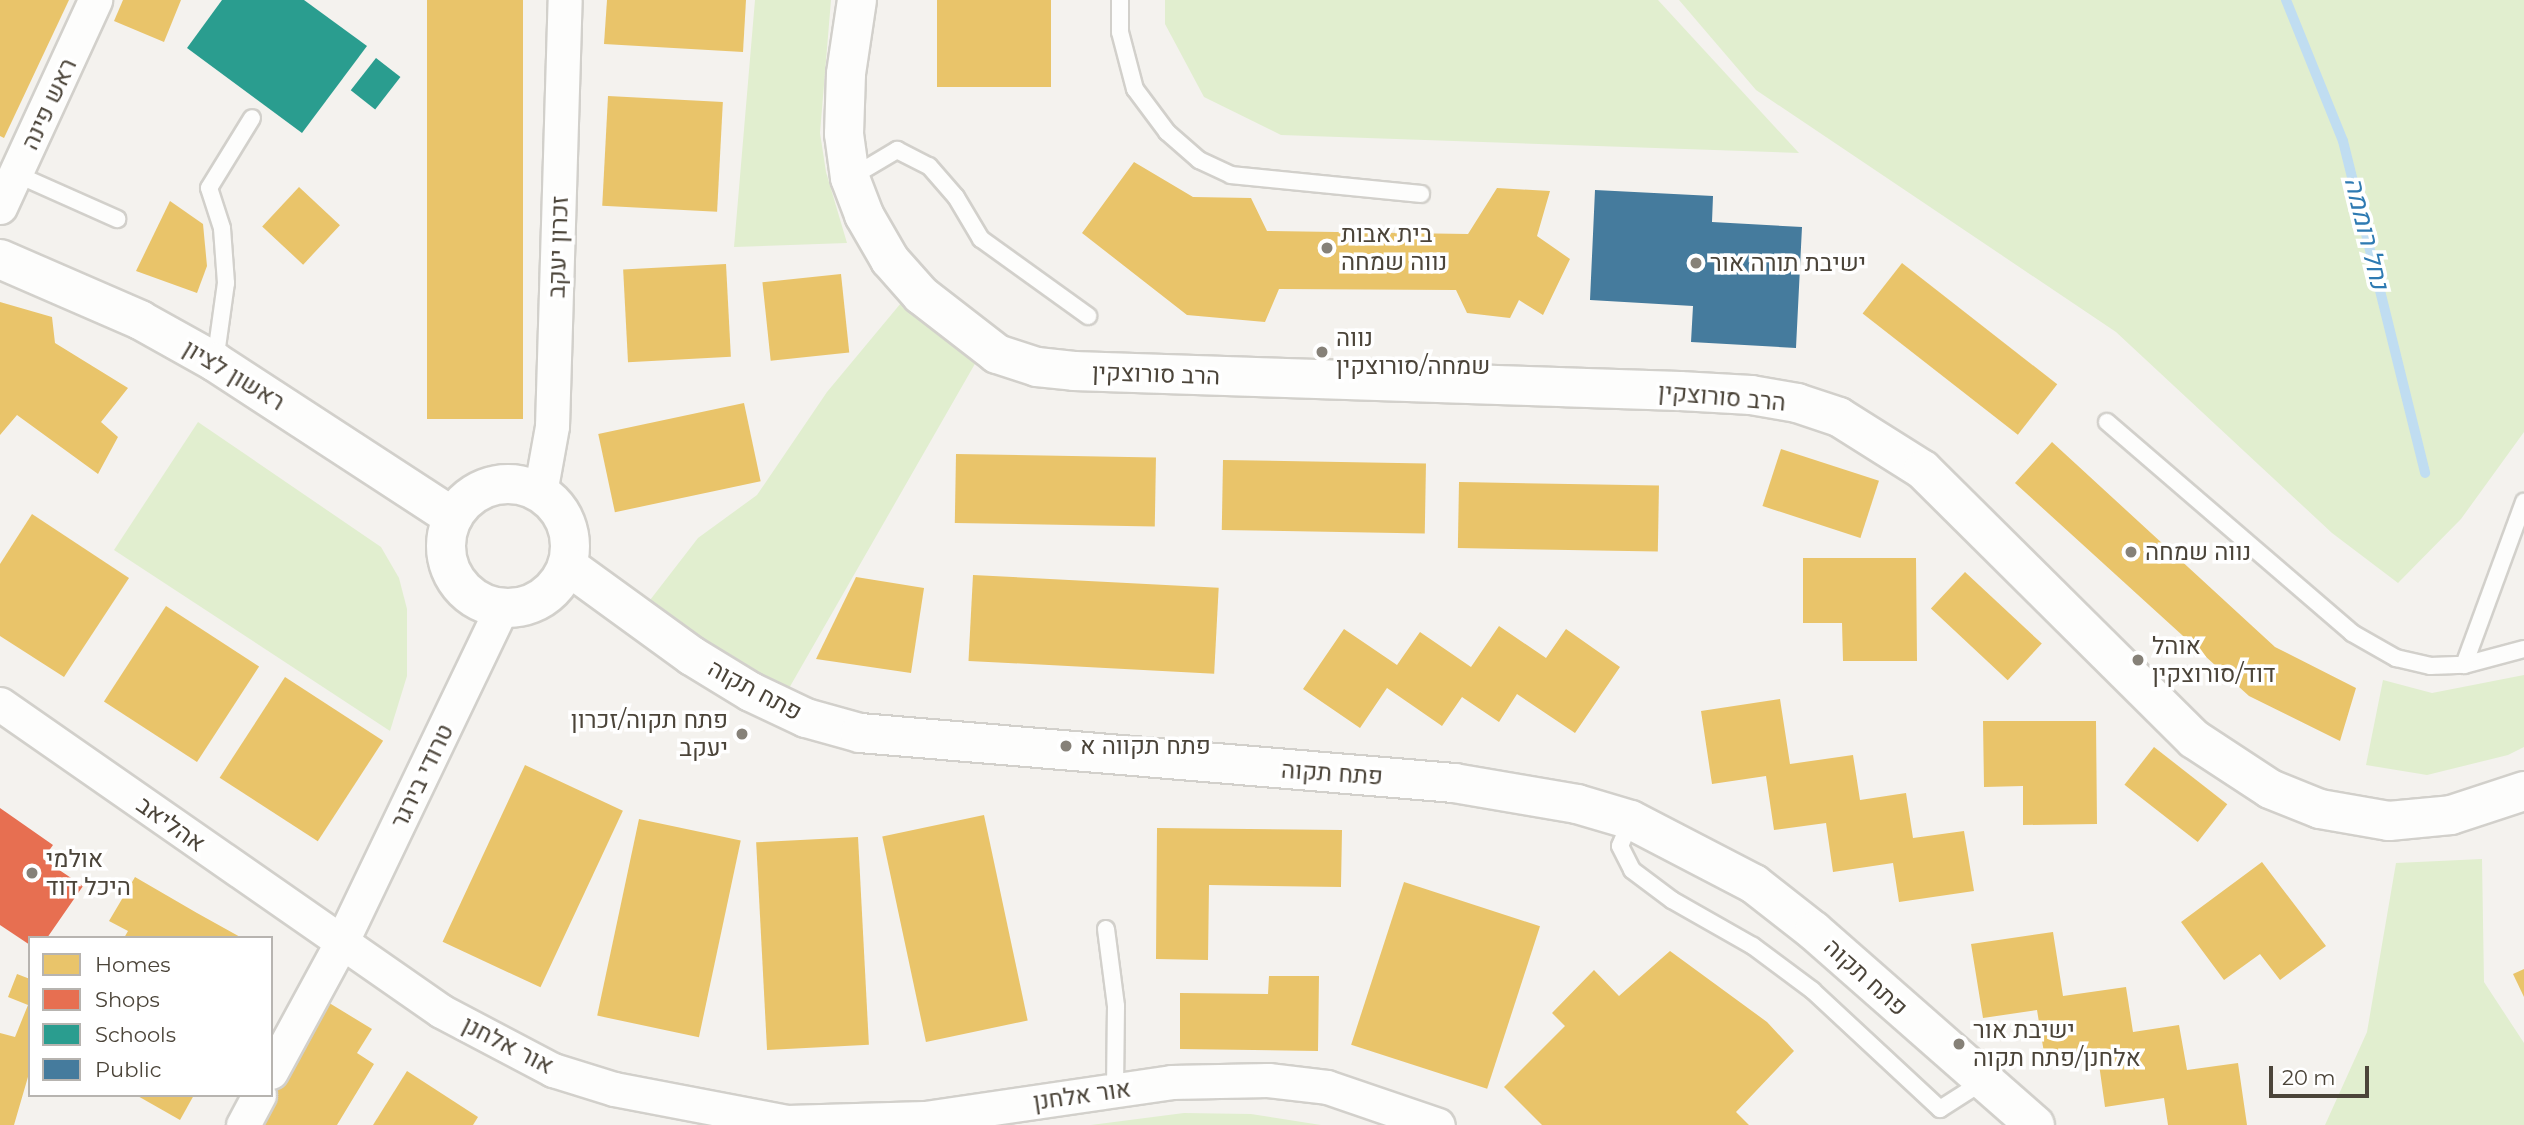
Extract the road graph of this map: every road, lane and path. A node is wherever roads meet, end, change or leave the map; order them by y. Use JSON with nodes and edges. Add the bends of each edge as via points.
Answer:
{"nodes":[{"id":1,"x":95,"y":0,"type":"edge"},
{"id":2,"x":565,"y":0,"type":"edge"},
{"id":3,"x":857,"y":0,"type":"edge"},
{"id":4,"x":1120,"y":0,"type":"edge"},
{"id":5,"x":252,"y":118,"type":"dead end"},
{"id":6,"x":16,"y":174,"type":"junction"},
{"id":7,"x":850,"y":178,"type":"junction"},
{"id":8,"x":1421,"y":194,"type":"dead end"},
{"id":9,"x":0,"y":208,"type":"edge"},
{"id":10,"x":117,"y":219,"type":"dead end"},
{"id":11,"x":0,"y":259,"type":"edge"},
{"id":12,"x":1088,"y":316,"type":"dead end"},
{"id":13,"x":215,"y":362,"type":"junction"},
{"id":14,"x":2107,"y":422,"type":"dead end"},
{"id":15,"x":540,"y":493,"type":"junction"},
{"id":16,"x":2524,"y":502,"type":"edge"},
{"id":17,"x":453,"y":517,"type":"junction"},
{"id":18,"x":568,"y":566,"type":"junction"},
{"id":19,"x":501,"y":609,"type":"junction"},
{"id":20,"x":2524,"y":649,"type":"edge"},
{"id":21,"x":2464,"y":665,"type":"junction"},
{"id":22,"x":0,"y":704,"type":"edge"},
{"id":23,"x":2524,"y":791,"type":"edge"},
{"id":24,"x":1630,"y":820,"type":"junction"},
{"id":25,"x":1106,"y":929,"type":"dead end"},
{"id":26,"x":341,"y":943,"type":"junction"},
{"id":27,"x":273,"y":1068,"type":"edge"},
{"id":28,"x":1984,"y":1081,"type":"junction"},
{"id":29,"x":1115,"y":1090,"type":"junction"},
{"id":30,"x":258,"y":1097,"type":"edge"},
{"id":31,"x":1005,"y":1115,"type":"edge"},
{"id":32,"x":243,"y":1125,"type":"edge"},
{"id":33,"x":1438,"y":1125,"type":"edge"},
{"id":34,"x":2035,"y":1125,"type":"edge"}],
"edges":[{"from":1,"to":6,"type":"street","name":"ראש פינה"},
{"from":2,"to":15,"type":"street","name":"זכרון יעקב","via":[[552,426]]},
{"from":3,"to":7,"type":"street","name":"הרב סורוצקין","via":[[845,110]]},
{"from":4,"to":8,"type":"lane","via":[[1120,32],[1135,89],[1167,132],[1199,160],[1231,175]]},
{"from":5,"to":13,"type":"lane","via":[[209,188],[222,228],[226,283]]},
{"from":6,"to":9,"type":"street","name":"ראש פינה"},
{"from":6,"to":10,"type":"lane"},
{"from":7,"to":12,"type":"lane","via":[[897,150],[929,166],[956,197],[981,239]]},
{"from":7,"to":23,"type":"street","name":"הרב סורוצקין","via":[[864,215],[890,260],[949,320],[997,354],[1037,367],[1073,371],[1692,392],[1797,403],[1852,424],[1923,470],[2194,740],[2270,789],[2320,809],[2389,821],[2451,815]]},
{"from":11,"to":13,"type":"street","name":"ראשון לציון","via":[[140,320]]},
{"from":13,"to":17,"type":"street","name":"ראשון לציון"},
{"from":14,"to":21,"type":"lane","via":[[2352,633],[2396,657],[2430,666]]},
{"from":15,"to":17,"type":"street","via":[[501,485],[465,501]]},
{"from":15,"to":18,"type":"street","via":[[567,525]]},
{"from":16,"to":21,"type":"lane"},
{"from":17,"to":19,"type":"street","via":[[446,536],[453,575],[482,603]]},
{"from":18,"to":19,"type":"street","via":[[558,585],[542,599]]},
{"from":18,"to":24,"type":"street","name":"פתח תקוה","via":[[692,656],[751,692],[806,718],[860,733],[1454,783],[1577,804]]},
{"from":19,"to":26,"type":"street","name":"טרודי בירגר"},
{"from":20,"to":21,"type":"lane"},
{"from":22,"to":26,"type":"street","name":"אהליאב"},
{"from":24,"to":28,"type":"street","name":"פתח תקוה","via":[[1755,884]]},
{"from":24,"to":28,"type":"lane","via":[[1620,846],[1632,870],[1672,900],[1753,946],[1812,990],[1940,1109]]},
{"from":25,"to":29,"type":"lane","via":[[1116,1006]]},
{"from":26,"to":27,"type":"street","name":"טרודי בירגר"},
{"from":26,"to":31,"type":"street","name":"אור אלחנן","via":[[441,1011],[530,1059],[614,1089],[788,1122]]},
{"from":28,"to":34,"type":"street","name":"פתח תקוה"},
{"from":29,"to":31,"type":"street","name":"אור אלחנן"},
{"from":29,"to":33,"type":"street","name":"אור אלחנן","via":[[1171,1082],[1268,1080],[1327,1087]]},
{"from":30,"to":32,"type":"street"}]}
